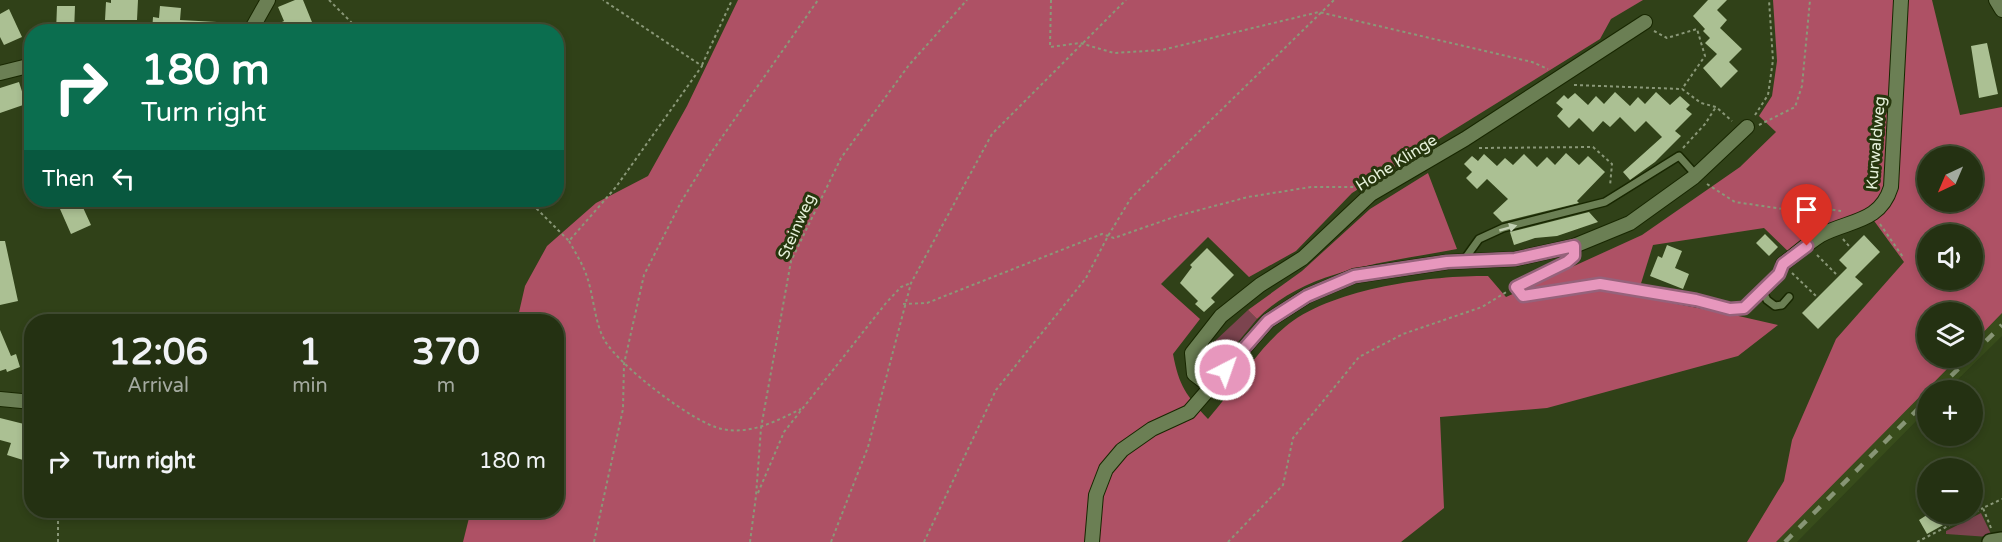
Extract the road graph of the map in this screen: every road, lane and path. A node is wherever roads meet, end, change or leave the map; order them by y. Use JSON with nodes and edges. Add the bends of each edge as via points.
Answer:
{"nodes":[{"id":1,"x":268,"y":0,"type":"edge"},
{"id":2,"x":329,"y":0,"type":"edge"},
{"id":3,"x":603,"y":0,"type":"edge"},
{"id":4,"x":732,"y":0,"type":"edge"},
{"id":5,"x":818,"y":0,"type":"edge"},
{"id":6,"x":967,"y":0,"type":"edge"},
{"id":7,"x":1051,"y":0,"type":"edge"},
{"id":8,"x":1126,"y":0,"type":"edge"},
{"id":9,"x":1334,"y":0,"type":"edge"},
{"id":10,"x":1769,"y":0,"type":"edge"},
{"id":11,"x":1810,"y":0,"type":"edge"},
{"id":12,"x":1901,"y":0,"type":"edge"},
{"id":13,"x":1996,"y":0,"type":"edge"},
{"id":14,"x":2002,"y":10,"type":"edge"},
{"id":15,"x":1319,"y":12,"type":"junction"},
{"id":16,"x":1645,"y":22,"type":"dead end"},
{"id":17,"x":254,"y":24,"type":"edge"},
{"id":18,"x":353,"y":24,"type":"edge"},
{"id":19,"x":1667,"y":38,"type":"dead end"},
{"id":20,"x":1080,"y":43,"type":"junction"},
{"id":21,"x":702,"y":66,"type":"junction"},
{"id":22,"x":24,"y":67,"type":"edge"},
{"id":23,"x":0,"y":73,"type":"edge"},
{"id":24,"x":1562,"y":74,"type":"junction"},
{"id":25,"x":1573,"y":85,"type":"dead end"},
{"id":26,"x":1682,"y":89,"type":"junction"},
{"id":27,"x":1716,"y":107,"type":"junction"},
{"id":28,"x":1742,"y":126,"type":"junction"},
{"id":29,"x":1477,"y":148,"type":"dead end"},
{"id":30,"x":1679,"y":156,"type":"junction"},
{"id":31,"x":1695,"y":176,"type":"junction"},
{"id":32,"x":1608,"y":190,"type":"dead end"},
{"id":33,"x":1371,"y":194,"type":"junction"},
{"id":34,"x":535,"y":207,"type":"edge"},
{"id":35,"x":1867,"y":217,"type":"junction"},
{"id":36,"x":1107,"y":236,"type":"junction"},
{"id":37,"x":569,"y":242,"type":"junction"},
{"id":38,"x":1574,"y":246,"type":"junction"},
{"id":39,"x":1807,"y":246,"type":"junction"},
{"id":40,"x":1903,"y":257,"type":"dead end"},
{"id":41,"x":1462,"y":262,"type":"junction"},
{"id":42,"x":1783,"y":264,"type":"junction"},
{"id":43,"x":1836,"y":274,"type":"dead end"},
{"id":44,"x":911,"y":283,"type":"junction"},
{"id":45,"x":1516,"y":287,"type":"junction"},
{"id":46,"x":1762,"y":290,"type":"junction"},
{"id":47,"x":1816,"y":296,"type":"dead end"},
{"id":48,"x":1789,"y":297,"type":"dead end"},
{"id":49,"x":903,"y":304,"type":"junction"},
{"id":50,"x":624,"y":364,"type":"junction"},
{"id":51,"x":1211,"y":387,"type":"junction"},
{"id":52,"x":0,"y":399,"type":"edge"},
{"id":53,"x":24,"y":401,"type":"edge"},
{"id":54,"x":801,"y":409,"type":"junction"},
{"id":55,"x":761,"y":428,"type":"junction"},
{"id":56,"x":756,"y":496,"type":"junction"},
{"id":57,"x":2002,"y":499,"type":"edge"},
{"id":58,"x":1983,"y":508,"type":"joint"},
{"id":59,"x":58,"y":518,"type":"edge"},
{"id":60,"x":1952,"y":524,"type":"edge"},
{"id":61,"x":1996,"y":541,"type":"edge"},
{"id":62,"x":58,"y":542,"type":"edge"},
{"id":63,"x":594,"y":542,"type":"edge"},
{"id":64,"x":750,"y":542,"type":"edge"},
{"id":65,"x":831,"y":542,"type":"edge"},
{"id":66,"x":924,"y":542,"type":"edge"},
{"id":67,"x":1092,"y":542,"type":"edge"},
{"id":68,"x":1228,"y":542,"type":"edge"},
{"id":69,"x":1917,"y":542,"type":"edge"}],
"edges":[{"from":1,"to":17,"type":"street"},
{"from":2,"to":18,"type":"path"},
{"from":3,"to":21,"type":"path"},
{"from":4,"to":21,"type":"path"},
{"from":5,"to":50,"type":"path","via":[[681,202],[644,275]]},
{"from":6,"to":55,"type":"path","name":"Steinweg","via":[[909,65],[841,158],[791,261]]},
{"from":7,"to":20,"type":"path","via":[[1050,47]]},
{"from":8,"to":20,"type":"path"},
{"from":9,"to":15,"type":"path"},
{"from":10,"to":28,"type":"path","via":[[1773,60],[1768,95]]},
{"from":11,"to":28,"type":"path","via":[[1802,86],[1795,107],[1765,123]]},
{"from":12,"to":35,"type":"street","name":"Kurwaldweg","via":[[1891,188],[1886,203]]},
{"from":13,"to":14,"type":"street"},
{"from":15,"to":20,"type":"path","via":[[1162,50],[1114,53]]},
{"from":15,"to":24,"type":"path","via":[[1532,62]]},
{"from":15,"to":36,"type":"path","via":[[1131,198]]},
{"from":16,"to":24,"type":"street","name":"Hohe Klinge"},
{"from":19,"to":26,"type":"path","via":[[1697,29],[1705,56]]},
{"from":20,"to":44,"type":"path","via":[[992,134]]},
{"from":21,"to":37,"type":"path","via":[[616,187]]},
{"from":22,"to":23,"type":"street"},
{"from":24,"to":33,"type":"street","name":"Hohe Klinge","via":[[1465,139]]},
{"from":25,"to":26,"type":"path"},
{"from":26,"to":27,"type":"path","via":[[1701,103]]},
{"from":27,"to":28,"type":"path"},
{"from":27,"to":30,"type":"path"},
{"from":28,"to":31,"type":"street"},
{"from":29,"to":32,"type":"path","via":[[1593,147],[1612,164]]},
{"from":30,"to":31,"type":"lane"},
{"from":41,"to":30,"type":"lane","one_way":true,"via":[[1479,239],[1503,228],[1605,202]]},
{"from":31,"to":35,"type":"path","via":[[1735,202],[1804,212],[1820,208],[1839,210]]},
{"from":31,"to":38,"type":"street","via":[[1630,223]]},
{"from":33,"to":36,"type":"path","via":[[1355,187],[1311,187],[1248,197],[1114,238]]},
{"from":33,"to":51,"type":"street","name":"Hohe Klinge","via":[[1303,258],[1260,285],[1202,337],[1192,353],[1194,374]]},
{"from":34,"to":37,"type":"path"},
{"from":35,"to":39,"type":"street"},
{"from":35,"to":40,"type":"path"},
{"from":36,"to":49,"type":"path","via":[[1102,234],[927,303]]},
{"from":36,"to":66,"type":"path","via":[[1086,278],[996,390]]},
{"from":37,"to":50,"type":"path","via":[[586,274],[604,340]]},
{"from":38,"to":41,"type":"street","via":[[1515,259]]},
{"from":38,"to":45,"type":"lane","via":[[1574,256],[1567,262]]},
{"from":39,"to":42,"type":"street"},
{"from":39,"to":43,"type":"path"},
{"from":41,"to":51,"type":"street","via":[[1354,276],[1307,296],[1268,321]]},
{"from":42,"to":46,"type":"lane","via":[[1779,274]]},
{"from":42,"to":47,"type":"path"},
{"from":44,"to":49,"type":"path"},
{"from":44,"to":54,"type":"path","via":[[901,287],[886,303]]},
{"from":45,"to":46,"type":"lane","via":[[1523,296],[1600,284],[1730,309],[1744,308]]},
{"from":45,"to":68,"type":"path","via":[[1482,307],[1403,334],[1359,357],[1293,438],[1283,485]]},
{"from":46,"to":48,"type":"lane","via":[[1775,306]]},
{"from":49,"to":65,"type":"path","via":[[868,447]]},
{"from":50,"to":55,"type":"path","via":[[702,420],[722,429]]},
{"from":50,"to":63,"type":"path","via":[[623,409]]},
{"from":51,"to":67,"type":"street","via":[[1189,412],[1152,429],[1122,450],[1106,470],[1096,495]]},
{"from":52,"to":53,"type":"street"},
{"from":54,"to":55,"type":"path"},
{"from":54,"to":56,"type":"path","via":[[784,432]]},
{"from":55,"to":56,"type":"path","name":"Steinweg"},
{"from":56,"to":64,"type":"path","name":"Steinweg"},
{"from":57,"to":58,"type":"path"},
{"from":58,"to":61,"type":"path"},
{"from":59,"to":62,"type":"path"},
{"from":60,"to":69,"type":"path"}]}
